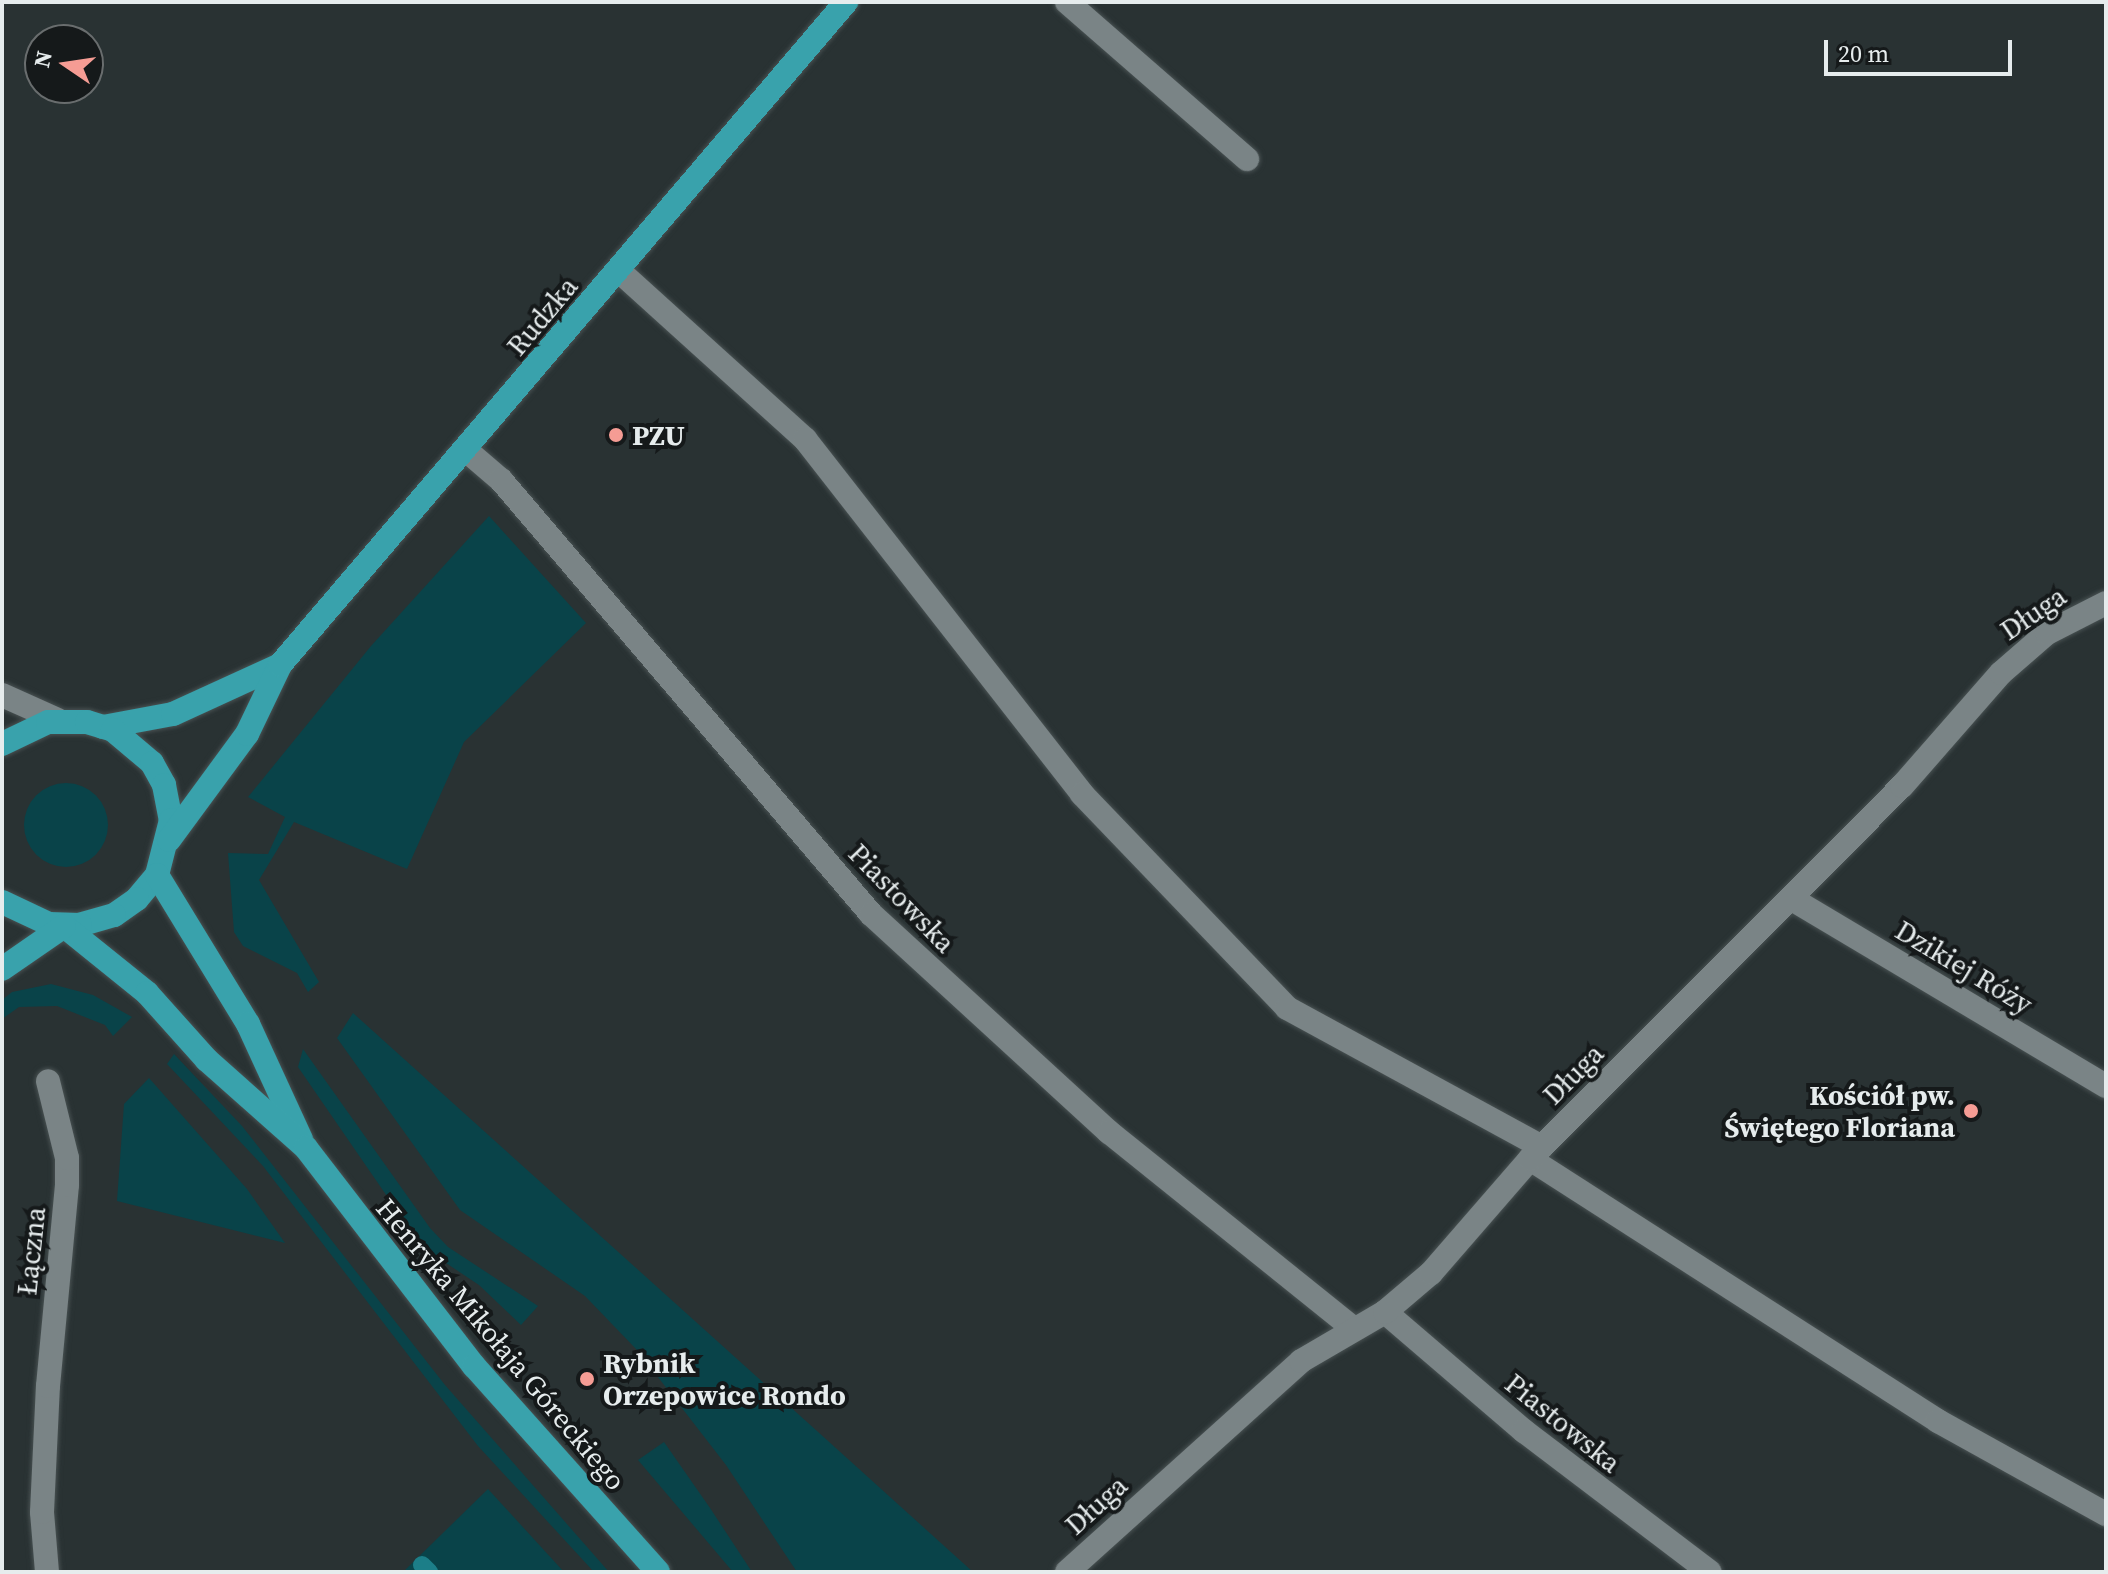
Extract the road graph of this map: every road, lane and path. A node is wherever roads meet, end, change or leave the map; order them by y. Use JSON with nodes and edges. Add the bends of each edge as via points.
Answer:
{"nodes":[{"id":1,"x":846,"y":2,"type":"edge"},
{"id":2,"x":1067,"y":2,"type":"edge"},
{"id":3,"x":1247,"y":159,"type":"dead end"},
{"id":4,"x":619,"y":271,"type":"junction"},
{"id":5,"x":467,"y":451,"type":"junction"},
{"id":6,"x":2106,"y":603,"type":"edge"},
{"id":7,"x":280,"y":665,"type":"junction"},
{"id":8,"x":2,"y":695,"type":"edge"},
{"id":9,"x":58,"y":720,"type":"junction"},
{"id":10,"x":103,"y":727,"type":"junction"},
{"id":11,"x":2,"y":744,"type":"edge"},
{"id":12,"x":169,"y":840,"type":"junction"},
{"id":13,"x":157,"y":875,"type":"junction"},
{"id":14,"x":1792,"y":899,"type":"junction"},
{"id":15,"x":2,"y":902,"type":"edge"},
{"id":16,"x":64,"y":926,"type":"junction"},
{"id":17,"x":2,"y":969,"type":"edge"},
{"id":18,"x":48,"y":1081,"type":"dead end"},
{"id":19,"x":2106,"y":1086,"type":"edge"},
{"id":20,"x":306,"y":1148,"type":"junction"},
{"id":21,"x":1536,"y":1153,"type":"junction"},
{"id":22,"x":1385,"y":1312,"type":"junction"},
{"id":23,"x":1353,"y":1328,"type":"junction"},
{"id":24,"x":2106,"y":1514,"type":"edge"},
{"id":25,"x":1697,"y":1568,"type":"edge"},
{"id":26,"x":47,"y":1572,"type":"edge"},
{"id":27,"x":658,"y":1572,"type":"edge"},
{"id":28,"x":1067,"y":1572,"type":"edge"}],
"edges":[{"from":1,"to":4,"type":"main road","name":"Rudzka"},
{"from":2,"to":3,"type":"street"},
{"from":4,"to":5,"type":"main road","name":"Rudzka"},
{"from":4,"to":21,"type":"street","via":[[805,439],[1082,794],[1287,1008]]},
{"from":5,"to":7,"type":"main road","name":"Rudzka"},
{"from":5,"to":23,"type":"street","name":"Piastowska","via":[[501,480],[871,914],[1109,1132]]},
{"from":6,"to":14,"type":"street","name":"Długa","via":[[2072,618],[2024,651]]},
{"from":7,"to":10,"type":"main road","name":"Rudzka","via":[[173,714]]},
{"from":7,"to":12,"type":"main road","name":"Rudzka","via":[[247,734]]},
{"from":8,"to":9,"type":"street"},
{"from":9,"to":10,"type":"main road"},
{"from":9,"to":11,"type":"main road","via":[[29,728]]},
{"from":10,"to":12,"type":"main road","via":[[131,741],[155,769],[170,809]]},
{"from":12,"to":13,"type":"main road"},
{"from":13,"to":16,"type":"main road","via":[[122,911],[98,922]]},
{"from":13,"to":20,"type":"main road","name":"Henryka Mikołaja Góreckiego","via":[[248,1024]]},
{"from":14,"to":19,"type":"street","name":"Dzikiej Róży"},
{"from":14,"to":21,"type":"street","name":"Długa"},
{"from":15,"to":16,"type":"main road","via":[[34,921]]},
{"from":16,"to":17,"type":"main road"},
{"from":16,"to":20,"type":"main road","name":"Henryka Mikołaja Góreckiego","via":[[147,993],[207,1060]]},
{"from":18,"to":26,"type":"street","name":"Łączna","via":[[67,1158],[67,1185],[48,1386],[42,1512]]},
{"from":20,"to":27,"type":"main road","name":"Henryka Mikołaja Góreckiego","via":[[474,1366]]},
{"from":21,"to":22,"type":"street","name":"Długa","via":[[1431,1273]]},
{"from":21,"to":24,"type":"street","via":[[1938,1421]]},
{"from":22,"to":23,"type":"street","name":"Długa"},
{"from":22,"to":25,"type":"street","name":"Piastowska"},
{"from":23,"to":28,"type":"street","name":"Długa","via":[[1301,1361]]}]}
